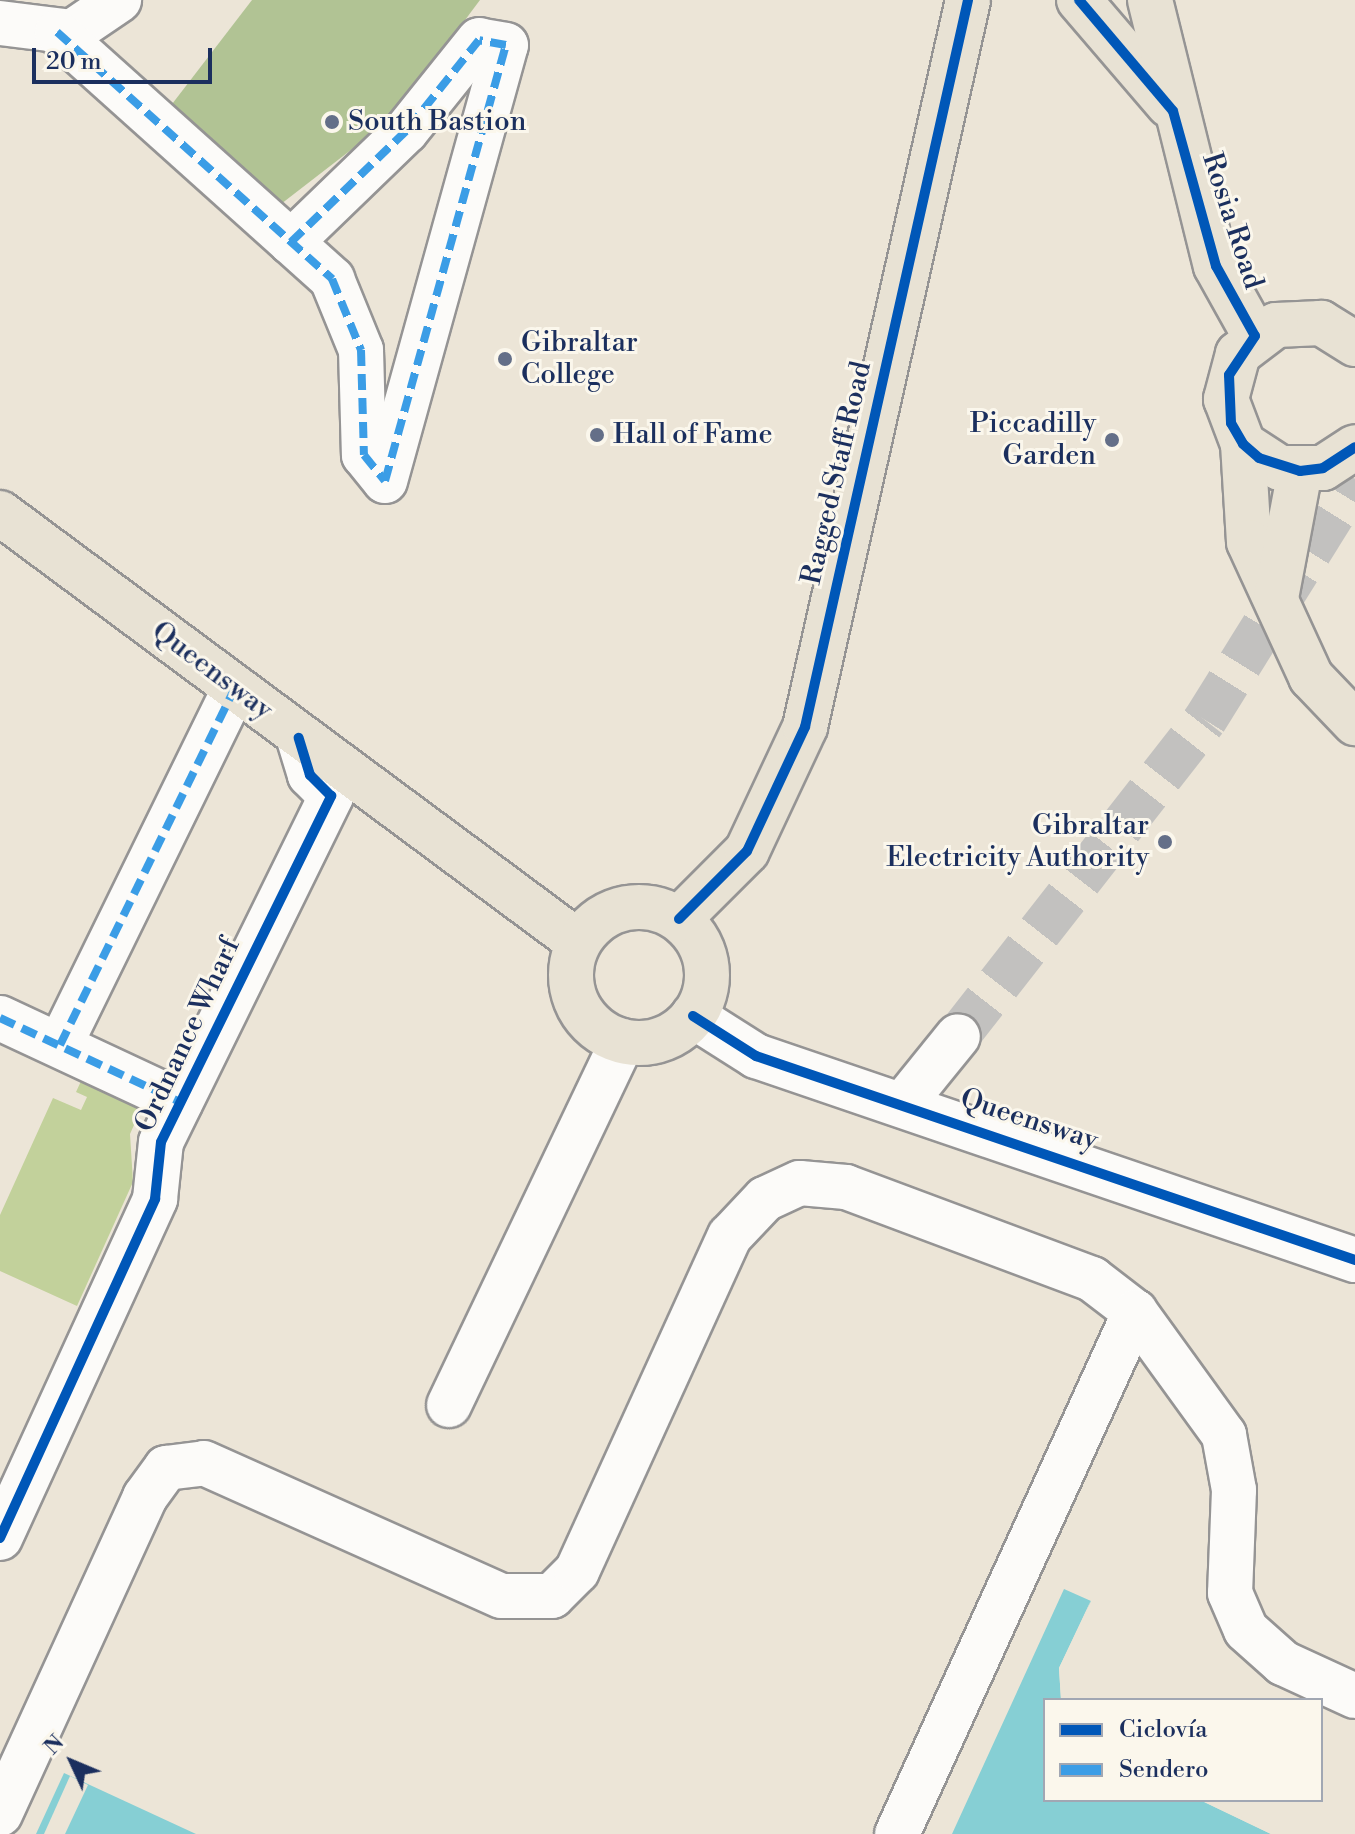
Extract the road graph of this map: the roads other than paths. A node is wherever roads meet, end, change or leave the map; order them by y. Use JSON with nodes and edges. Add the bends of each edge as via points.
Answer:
{"nodes":[{"id":1,"x":119,"y":0,"type":"edge"},
{"id":2,"x":968,"y":0,"type":"edge"},
{"id":3,"x":1079,"y":0,"type":"edge"},
{"id":4,"x":1150,"y":0,"type":"edge"},
{"id":5,"x":0,"y":23,"type":"edge"},
{"id":6,"x":57,"y":32,"type":"junction"},
{"id":7,"x":1173,"y":111,"type":"junction"},
{"id":8,"x":291,"y":242,"type":"junction"},
{"id":9,"x":1255,"y":336,"type":"junction"},
{"id":10,"x":1355,"y":344,"type":"edge"},
{"id":11,"x":1243,"y":444,"type":"junction"},
{"id":12,"x":1355,"y":447,"type":"edge"},
{"id":13,"x":1300,"y":471,"type":"junction"},
{"id":14,"x":0,"y":513,"type":"edge"},
{"id":15,"x":1276,"y":598,"type":"junction"},
{"id":16,"x":235,"y":688,"type":"junction"},
{"id":17,"x":1355,"y":723,"type":"edge"},
{"id":18,"x":299,"y":738,"type":"junction"},
{"id":19,"x":679,"y":919,"type":"junction"},
{"id":20,"x":578,"y":942,"type":"junction"},
{"id":21,"x":693,"y":1016,"type":"junction"},
{"id":22,"x":0,"y":1018,"type":"edge"},
{"id":23,"x":958,"y":1036,"type":"tunnel mouth"},
{"id":24,"x":623,"y":1041,"type":"junction"},
{"id":25,"x":60,"y":1045,"type":"junction"},
{"id":26,"x":180,"y":1102,"type":"junction"},
{"id":27,"x":903,"y":1104,"type":"junction"},
{"id":28,"x":1355,"y":1260,"type":"edge"},
{"id":29,"x":1135,"y":1312,"type":"junction"},
{"id":30,"x":449,"y":1405,"type":"dead end"},
{"id":31,"x":0,"y":1538,"type":"edge"},
{"id":32,"x":1355,"y":1696,"type":"edge"},
{"id":33,"x":0,"y":1814,"type":"edge"},
{"id":34,"x":897,"y":1834,"type":"edge"}],
"edges":[{"from":1,"to":6,"type":"street","via":[[80,28]]},
{"from":2,"to":19,"type":"main road","name":"Ragged Staff Road","via":[[805,727],[747,851]]},
{"from":3,"to":7,"type":"main road","name":"Rosia Road"},
{"from":4,"to":7,"type":"main road","name":"Rosia Road"},
{"from":5,"to":6,"type":"street"},
{"from":6,"to":8,"type":"street"},
{"from":7,"to":9,"type":"main road","name":"Rosia Road","via":[[1216,266]]},
{"from":8,"to":8,"type":"street","via":[[332,279],[361,350],[364,455],[385,481],[506,45],[479,40],[406,131]]},
{"from":9,"to":10,"type":"main road","via":[[1298,321],[1321,323]]},
{"from":9,"to":11,"type":"main road","via":[[1238,354],[1226,399]]},
{"from":11,"to":13,"type":"main road","via":[[1259,458]]},
{"from":11,"to":15,"type":"main road","via":[[1249,542]]},
{"from":12,"to":13,"type":"main road","via":[[1323,468]]},
{"from":13,"to":15,"type":"main road"},
{"from":14,"to":16,"type":"main road","name":"Queensway"},
{"from":15,"to":17,"type":"main road","via":[[1311,677]]},
{"from":16,"to":18,"type":"main road","name":"Queensway"},
{"from":16,"to":25,"type":"street"},
{"from":18,"to":20,"type":"main road","name":"Queensway"},
{"from":18,"to":26,"type":"street","name":"Ordnance Wharf","via":[[310,775],[331,796]]},
{"from":19,"to":20,"type":"main road","via":[[658,909],[612,912]]},
{"from":19,"to":21,"type":"main road","via":[[704,953],[704,997]]},
{"from":20,"to":24,"type":"main road","via":[[571,962],[576,1003],[604,1034]]},
{"from":21,"to":24,"type":"main road","via":[[661,1039]]},
{"from":21,"to":27,"type":"street","name":"Queensway","via":[[756,1056]]},
{"from":22,"to":25,"type":"street"},
{"from":23,"to":27,"type":"street"},
{"from":24,"to":30,"type":"street"},
{"from":25,"to":26,"type":"street"},
{"from":26,"to":31,"type":"street","name":"Ordnance Wharf","via":[[161,1142],[155,1199]]},
{"from":27,"to":28,"type":"street","name":"Queensway"},
{"from":29,"to":32,"type":"street","via":[[1224,1435],[1234,1490],[1230,1593],[1246,1630],[1283,1663]]},
{"from":29,"to":33,"type":"street","via":[[1092,1279],[859,1191],[811,1183],[782,1189],[730,1236],[577,1571],[552,1596],[502,1596],[213,1465],[166,1468],[145,1497]]},
{"from":29,"to":34,"type":"street"}]}
